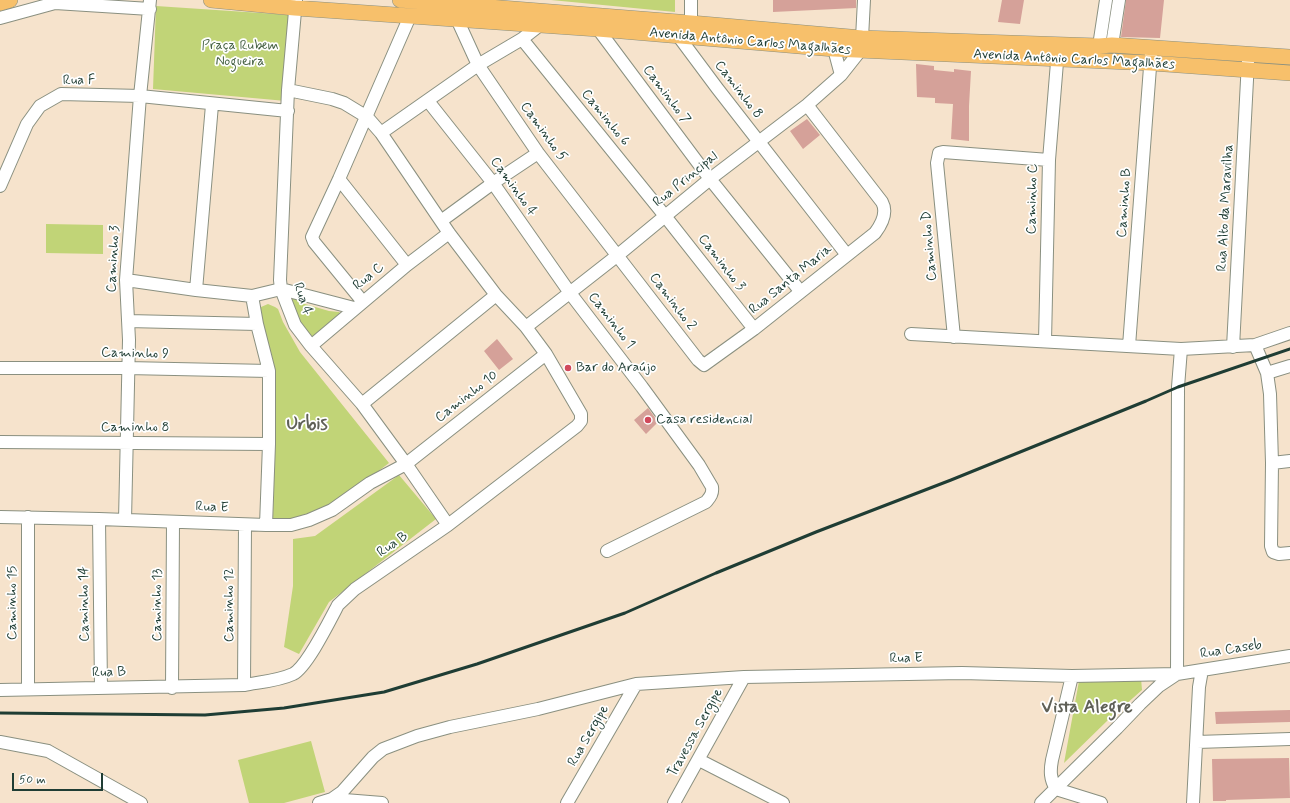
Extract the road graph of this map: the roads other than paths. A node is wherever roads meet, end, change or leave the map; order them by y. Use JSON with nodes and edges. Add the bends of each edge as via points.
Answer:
{"nodes":[{"id":1,"x":10,"y":0,"type":"edge"},
{"id":2,"x":211,"y":0,"type":"edge"},
{"id":3,"x":400,"y":0,"type":"edge"},
{"id":4,"x":691,"y":0,"type":"edge"},
{"id":5,"x":864,"y":0,"type":"edge"},
{"id":6,"x":1106,"y":0,"type":"edge"},
{"id":7,"x":1119,"y":0,"type":"edge"},
{"id":8,"x":0,"y":3,"type":"edge"},
{"id":9,"x":150,"y":4,"type":"edge"},
{"id":10,"x":296,"y":4,"type":"edge"},
{"id":11,"x":410,"y":16,"type":"junction"},
{"id":12,"x":0,"y":18,"type":"edge"},
{"id":13,"x":457,"y":19,"type":"junction"},
{"id":14,"x":540,"y":25,"type":"junction"},
{"id":15,"x":598,"y":29,"type":"junction"},
{"id":16,"x":687,"y":32,"type":"junction"},
{"id":17,"x":522,"y":39,"type":"junction"},
{"id":18,"x":861,"y":45,"type":"junction"},
{"id":19,"x":1106,"y":46,"type":"junction"},
{"id":20,"x":834,"y":49,"type":"junction"},
{"id":21,"x":1058,"y":51,"type":"junction"},
{"id":22,"x":1247,"y":53,"type":"junction"},
{"id":23,"x":1151,"y":56,"type":"junction"},
{"id":24,"x":1290,"y":57,"type":"edge"},
{"id":25,"x":478,"y":65,"type":"junction"},
{"id":26,"x":1248,"y":71,"type":"junction"},
{"id":27,"x":1290,"y":74,"type":"edge"},
{"id":28,"x":841,"y":75,"type":"junction"},
{"id":29,"x":288,"y":90,"type":"junction"},
{"id":30,"x":140,"y":96,"type":"junction"},
{"id":31,"x":428,"y":101,"type":"junction"},
{"id":32,"x":212,"y":104,"type":"junction"},
{"id":33,"x":807,"y":105,"type":"junction"},
{"id":34,"x":288,"y":111,"type":"junction"},
{"id":35,"x":366,"y":117,"type":"junction"},
{"id":36,"x":381,"y":133,"type":"junction"},
{"id":37,"x":759,"y":141,"type":"junction"},
{"id":38,"x":538,"y":153,"type":"junction"},
{"id":39,"x":1049,"y":160,"type":"junction"},
{"id":40,"x":339,"y":179,"type":"junction"},
{"id":41,"x":710,"y":179,"type":"junction"},
{"id":42,"x":493,"y":183,"type":"junction"},
{"id":43,"x":0,"y":186,"type":"edge"},
{"id":44,"x":665,"y":216,"type":"junction"},
{"id":45,"x":441,"y":221,"type":"junction"},
{"id":46,"x":449,"y":233,"type":"junction"},
{"id":47,"x":847,"y":254,"type":"junction"},
{"id":48,"x":618,"y":255,"type":"junction"},
{"id":49,"x":407,"y":265,"type":"junction"},
{"id":50,"x":126,"y":280,"type":"junction"},
{"id":51,"x":281,"y":289,"type":"junction"},
{"id":52,"x":196,"y":290,"type":"junction"},
{"id":53,"x":800,"y":291,"type":"junction"},
{"id":54,"x":570,"y":293,"type":"junction"},
{"id":55,"x":496,"y":295,"type":"junction"},
{"id":56,"x":252,"y":296,"type":"junction"},
{"id":57,"x":358,"y":305,"type":"junction"},
{"id":58,"x":128,"y":322,"type":"junction"},
{"id":59,"x":257,"y":324,"type":"junction"},
{"id":60,"x":526,"y":327,"type":"junction"},
{"id":61,"x":754,"y":329,"type":"junction"},
{"id":62,"x":1290,"y":333,"type":"edge"},
{"id":63,"x":911,"y":334,"type":"dead end"},
{"id":64,"x":954,"y":336,"type":"junction"},
{"id":65,"x":1045,"y":341,"type":"junction"},
{"id":66,"x":1255,"y":345,"type":"junction"},
{"id":67,"x":311,"y":346,"type":"junction"},
{"id":68,"x":1130,"y":346,"type":"junction"},
{"id":69,"x":1233,"y":347,"type":"junction"},
{"id":70,"x":1181,"y":350,"type":"junction"},
{"id":71,"x":546,"y":354,"type":"junction"},
{"id":72,"x":704,"y":365,"type":"joint"},
{"id":73,"x":1290,"y":366,"type":"edge"},
{"id":74,"x":0,"y":368,"type":"edge"},
{"id":75,"x":127,"y":368,"type":"junction"},
{"id":76,"x":269,"y":371,"type":"junction"},
{"id":77,"x":1267,"y":373,"type":"junction"},
{"id":78,"x":362,"y":404,"type":"junction"},
{"id":79,"x":0,"y":442,"type":"edge"},
{"id":80,"x":126,"y":443,"type":"junction"},
{"id":81,"x":269,"y":444,"type":"junction"},
{"id":82,"x":1290,"y":461,"type":"edge"},
{"id":83,"x":1272,"y":463,"type":"junction"},
{"id":84,"x":406,"y":464,"type":"junction"},
{"id":85,"x":0,"y":517,"type":"edge"},
{"id":86,"x":28,"y":517,"type":"junction"},
{"id":87,"x":99,"y":519,"type":"junction"},
{"id":88,"x":125,"y":520,"type":"junction"},
{"id":89,"x":173,"y":522,"type":"junction"},
{"id":90,"x":245,"y":525,"type":"junction"},
{"id":91,"x":266,"y":525,"type":"junction"},
{"id":92,"x":448,"y":525,"type":"junction"},
{"id":93,"x":607,"y":551,"type":"dead end"},
{"id":94,"x":1290,"y":553,"type":"edge"},
{"id":95,"x":1290,"y":656,"type":"edge"},
{"id":96,"x":1202,"y":670,"type":"junction"},
{"id":97,"x":1177,"y":674,"type":"junction"},
{"id":98,"x":1072,"y":676,"type":"junction"},
{"id":99,"x":744,"y":678,"type":"junction"},
{"id":100,"x":636,"y":684,"type":"junction"},
{"id":101,"x":244,"y":685,"type":"junction"},
{"id":102,"x":101,"y":688,"type":"junction"},
{"id":103,"x":172,"y":688,"type":"junction"},
{"id":104,"x":28,"y":689,"type":"junction"},
{"id":105,"x":0,"y":690,"type":"edge"},
{"id":106,"x":1290,"y":740,"type":"edge"},
{"id":107,"x":0,"y":742,"type":"edge"},
{"id":108,"x":1197,"y":742,"type":"junction"},
{"id":109,"x":699,"y":760,"type":"junction"},
{"id":110,"x":1056,"y":789,"type":"junction"},
{"id":111,"x":332,"y":799,"type":"junction"},
{"id":112,"x":141,"y":803,"type":"edge"},
{"id":113,"x":319,"y":803,"type":"edge"},
{"id":114,"x":382,"y":803,"type":"edge"},
{"id":115,"x":567,"y":803,"type":"edge"},
{"id":116,"x":674,"y":803,"type":"edge"},
{"id":117,"x":783,"y":803,"type":"edge"},
{"id":118,"x":1041,"y":803,"type":"edge"},
{"id":119,"x":1101,"y":803,"type":"edge"},
{"id":120,"x":1193,"y":803,"type":"edge"}],
"edges":[{"from":1,"to":8,"type":"main road"},
{"from":2,"to":10,"type":"main road","name":"Avenida Antônio Carlos Magalhães"},
{"from":3,"to":16,"type":"main road","name":"Avenida Antônio Carlos Magalhães"},
{"from":4,"to":16,"type":"street"},
{"from":5,"to":18,"type":"street"},
{"from":6,"to":19,"type":"street"},
{"from":7,"to":19,"type":"street"},
{"from":9,"to":12,"type":"street","via":[[55,3]]},
{"from":9,"to":30,"type":"street","name":"Caminho 3"},
{"from":10,"to":11,"type":"main road","name":"Avenida Antônio Carlos Magalhães"},
{"from":10,"to":29,"type":"street","name":"Rua 4"},
{"from":11,"to":13,"type":"main road","name":"Avenida Antônio Carlos Magalhães"},
{"from":11,"to":35,"type":"street"},
{"from":13,"to":14,"type":"main road","name":"Avenida Antônio Carlos Magalhães"},
{"from":13,"to":25,"type":"street","name":"Caminho 5"},
{"from":14,"to":15,"type":"main road","name":"Avenida Antônio Carlos Magalhães"},
{"from":14,"to":17,"type":"street"},
{"from":15,"to":16,"type":"main road","name":"Avenida Antônio Carlos Magalhães"},
{"from":15,"to":41,"type":"street","name":"Caminho 7"},
{"from":16,"to":18,"type":"main road","name":"Avenida Antônio Carlos Magalhães"},
{"from":16,"to":20,"type":"main road","name":"Avenida Antônio Carlos Magalhães"},
{"from":16,"to":37,"type":"street","name":"Caminho 8","via":[[717,88]]},
{"from":17,"to":25,"type":"street"},
{"from":17,"to":44,"type":"street","name":"Caminho 6"},
{"from":18,"to":20,"type":"main road","name":"Avenida Antônio Carlos Magalhães"},
{"from":18,"to":21,"type":"main road","name":"Avenida Antônio Carlos Magalhães"},
{"from":18,"to":28,"type":"street","name":"Rua Principal"},
{"from":19,"to":21,"type":"main road","name":"Avenida Antônio Carlos Magalhães"},
{"from":19,"to":23,"type":"main road","name":"Avenida Antônio Carlos Magalhães"},
{"from":20,"to":28,"type":"street"},
{"from":21,"to":23,"type":"main road","name":"Avenida Antônio Carlos Magalhães"},
{"from":21,"to":39,"type":"street","name":"Caminho C"},
{"from":22,"to":23,"type":"main road","name":"Avenida Antônio Carlos Magalhães"},
{"from":22,"to":24,"type":"main road","name":"Avenida Antônio Carlos Magalhães"},
{"from":22,"to":26,"type":"street","name":"Rua Alto da Maravilha"},
{"from":23,"to":26,"type":"main road","name":"Avenida Antônio Carlos Magalhães"},
{"from":23,"to":68,"type":"street","name":"Caminho B"},
{"from":25,"to":31,"type":"street"},
{"from":25,"to":38,"type":"street","name":"Caminho 5"},
{"from":26,"to":27,"type":"main road","name":"Avenida Antônio Carlos Magalhães"},
{"from":26,"to":69,"type":"street","name":"Rua Alto da Maravilha"},
{"from":28,"to":33,"type":"street","name":"Rua Principal"},
{"from":29,"to":34,"type":"street","name":"Rua 4"},
{"from":29,"to":35,"type":"street","via":[[332,98]]},
{"from":30,"to":32,"type":"street"},
{"from":30,"to":43,"type":"street","name":"Rua F","via":[[61,94],[40,106],[26,124]]},
{"from":30,"to":50,"type":"street","name":"Caminho 3"},
{"from":31,"to":36,"type":"street"},
{"from":31,"to":42,"type":"street","name":"Caminho 4"},
{"from":32,"to":34,"type":"street"},
{"from":32,"to":52,"type":"street"},
{"from":33,"to":37,"type":"street","name":"Rua Principal"},
{"from":33,"to":47,"type":"street","name":"Rua Santa Maria","via":[[885,208],[882,221],[874,234]]},
{"from":34,"to":51,"type":"street","name":"Rua 4"},
{"from":35,"to":36,"type":"street"},
{"from":35,"to":40,"type":"street"},
{"from":36,"to":45,"type":"street"},
{"from":37,"to":41,"type":"street","name":"Rua Principal"},
{"from":37,"to":47,"type":"street"},
{"from":38,"to":42,"type":"street"},
{"from":38,"to":48,"type":"street","name":"Caminho 5"},
{"from":39,"to":64,"type":"street","name":"Caminho D","via":[[939,153],[937,163]]},
{"from":39,"to":65,"type":"street","name":"Caminho C"},
{"from":40,"to":49,"type":"street"},
{"from":40,"to":57,"type":"street","via":[[312,237]]},
{"from":41,"to":44,"type":"street","name":"Rua Principal"},
{"from":41,"to":53,"type":"street"},
{"from":42,"to":45,"type":"street"},
{"from":42,"to":54,"type":"street","name":"Caminho 4"},
{"from":44,"to":48,"type":"street","name":"Rua Principal"},
{"from":44,"to":61,"type":"street","name":"Caminho 3"},
{"from":45,"to":46,"type":"street"},
{"from":46,"to":49,"type":"street","name":"Rua C"},
{"from":46,"to":55,"type":"street","name":"Rua B"},
{"from":47,"to":53,"type":"street","name":"Rua Santa Maria"},
{"from":48,"to":54,"type":"street","name":"Rua Principal"},
{"from":48,"to":72,"type":"street","name":"Caminho 2"},
{"from":49,"to":57,"type":"street","name":"Rua C"},
{"from":50,"to":52,"type":"street"},
{"from":50,"to":58,"type":"street","name":"Caminho 3"},
{"from":51,"to":56,"type":"street"},
{"from":51,"to":57,"type":"street"},
{"from":51,"to":67,"type":"street","name":"Rua 4","via":[[295,325]]},
{"from":52,"to":56,"type":"street"},
{"from":53,"to":61,"type":"street","name":"Rua Santa Maria"},
{"from":54,"to":60,"type":"street","name":"Rua Principal"},
{"from":54,"to":93,"type":"street","name":"Caminho 1","via":[[642,387],[712,487],[706,502]]},
{"from":55,"to":60,"type":"street","name":"Rua B"},
{"from":55,"to":78,"type":"street"},
{"from":56,"to":59,"type":"street"},
{"from":57,"to":67,"type":"street","name":"Rua C"},
{"from":58,"to":59,"type":"street"},
{"from":58,"to":75,"type":"street","name":"Caminho 3"},
{"from":59,"to":76,"type":"street"},
{"from":60,"to":71,"type":"street","name":"Rua B"},
{"from":61,"to":72,"type":"street","name":"Rua Santa Maria"},
{"from":62,"to":66,"type":"street"},
{"from":63,"to":64,"type":"street"},
{"from":64,"to":65,"type":"street"},
{"from":65,"to":68,"type":"street"},
{"from":66,"to":69,"type":"street"},
{"from":66,"to":77,"type":"street"},
{"from":67,"to":78,"type":"street","name":"Rua 4"},
{"from":68,"to":70,"type":"street"},
{"from":69,"to":70,"type":"street"},
{"from":70,"to":97,"type":"street","via":[[1178,387]]},
{"from":71,"to":84,"type":"street","name":"Caminho 10"},
{"from":71,"to":92,"type":"street","name":"Rua B","via":[[581,414],[581,422]]},
{"from":73,"to":77,"type":"street"},
{"from":74,"to":75,"type":"street","name":"Caminho 9"},
{"from":75,"to":76,"type":"street","name":"Caminho 9"},
{"from":75,"to":80,"type":"street","name":"Caminho 3"},
{"from":76,"to":81,"type":"street"},
{"from":77,"to":83,"type":"street"},
{"from":78,"to":84,"type":"street","name":"Rua 4"},
{"from":79,"to":80,"type":"street","name":"Caminho 8"},
{"from":80,"to":81,"type":"street","name":"Caminho 8"},
{"from":80,"to":88,"type":"street","name":"Caminho 3"},
{"from":81,"to":91,"type":"street"},
{"from":82,"to":83,"type":"street"},
{"from":83,"to":94,"type":"street","via":[[1270,546],[1275,554]]},
{"from":84,"to":91,"type":"street","name":"Rua E","via":[[370,483],[332,510],[314,518],[291,525]]},
{"from":84,"to":92,"type":"street","name":"Rua 4"},
{"from":85,"to":86,"type":"street","name":"Rua E"},
{"from":86,"to":87,"type":"street","name":"Rua E"},
{"from":86,"to":104,"type":"street","name":"Caminho 15"},
{"from":87,"to":88,"type":"street","name":"Rua E"},
{"from":87,"to":102,"type":"street","name":"Caminho 14"},
{"from":88,"to":89,"type":"street","name":"Rua E"},
{"from":89,"to":90,"type":"street","name":"Rua E"},
{"from":89,"to":103,"type":"street","name":"Caminho 13"},
{"from":90,"to":91,"type":"street","name":"Rua E"},
{"from":90,"to":101,"type":"street","name":"Caminho 12"},
{"from":92,"to":101,"type":"street","name":"Rua B","via":[[345,597],[303,665],[294,673]]},
{"from":95,"to":96,"type":"street","name":"Rua Caseb"},
{"from":96,"to":97,"type":"street","name":"Rua Caseb"},
{"from":96,"to":108,"type":"street"},
{"from":97,"to":98,"type":"street","name":"Rua E"},
{"from":97,"to":110,"type":"street","via":[[1159,686],[1140,704]]},
{"from":98,"to":99,"type":"street","name":"Rua E","via":[[962,672]]},
{"from":98,"to":110,"type":"street","via":[[1051,769],[1052,782]]},
{"from":99,"to":100,"type":"street","name":"Rua E"},
{"from":99,"to":109,"type":"street","name":"Travessa Sergipe"},
{"from":100,"to":111,"type":"street","name":"Rua E","via":[[417,736],[378,753],[348,787]]},
{"from":100,"to":115,"type":"street","name":"Rua Sergipe"},
{"from":101,"to":103,"type":"street","name":"Rua B"},
{"from":102,"to":103,"type":"street","name":"Rua B"},
{"from":102,"to":104,"type":"street","name":"Rua B"},
{"from":104,"to":105,"type":"street","name":"Rua B"},
{"from":106,"to":108,"type":"street"},
{"from":107,"to":112,"type":"street","via":[[48,751]]},
{"from":108,"to":120,"type":"street"},
{"from":109,"to":116,"type":"street","name":"Travessa Sergipe"},
{"from":109,"to":117,"type":"street"},
{"from":110,"to":118,"type":"street"},
{"from":110,"to":119,"type":"street"},
{"from":111,"to":113,"type":"street"},
{"from":111,"to":114,"type":"street"}]}
